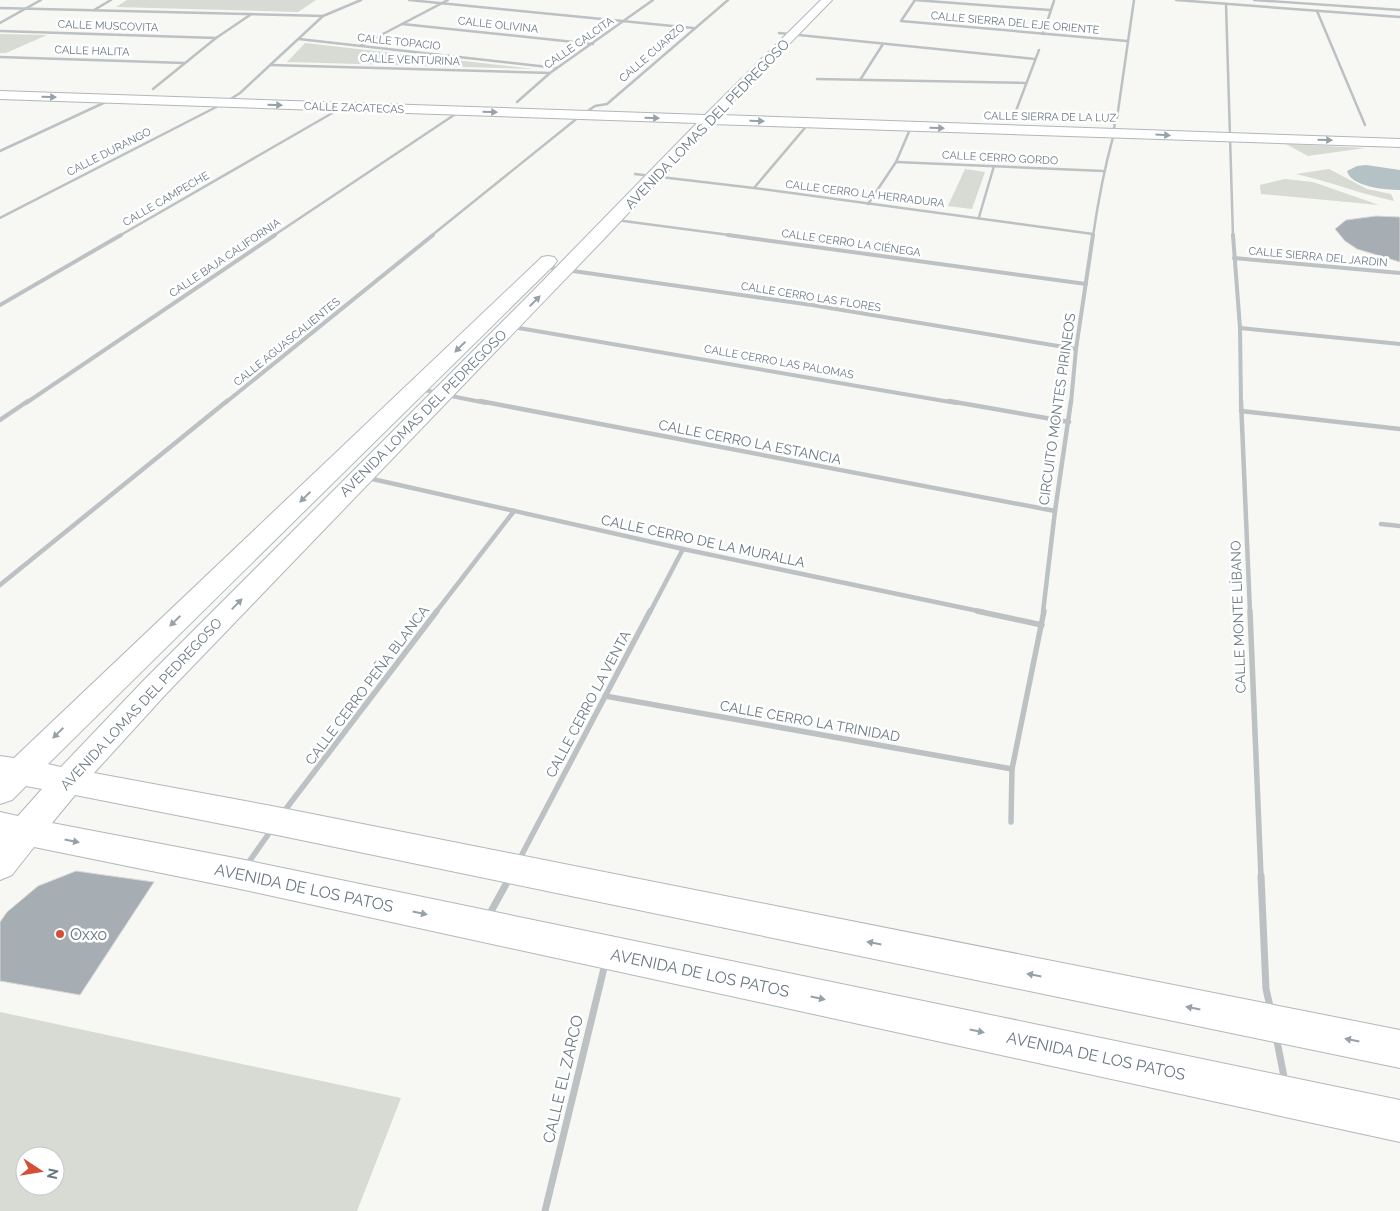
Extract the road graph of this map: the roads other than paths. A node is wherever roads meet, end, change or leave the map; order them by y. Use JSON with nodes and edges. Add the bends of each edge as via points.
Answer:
{"nodes":[{"id":1,"x":41,"y":0,"type":"edge"},
{"id":2,"x":111,"y":0,"type":"edge"},
{"id":3,"x":361,"y":0,"type":"edge"},
{"id":4,"x":409,"y":0,"type":"edge"},
{"id":5,"x":448,"y":0,"type":"edge"},
{"id":6,"x":642,"y":0,"type":"edge"},
{"id":7,"x":652,"y":0,"type":"edge"},
{"id":8,"x":728,"y":0,"type":"edge"},
{"id":9,"x":810,"y":0,"type":"edge"},
{"id":10,"x":826,"y":0,"type":"edge"},
{"id":11,"x":914,"y":0,"type":"edge"},
{"id":12,"x":1134,"y":0,"type":"edge"},
{"id":13,"x":1176,"y":0,"type":"edge"},
{"id":14,"x":1254,"y":0,"type":"edge"},
{"id":15,"x":1054,"y":2,"type":"dead end"},
{"id":16,"x":442,"y":3,"type":"junction"},
{"id":17,"x":1226,"y":4,"type":"junction"},
{"id":18,"x":0,"y":8,"type":"edge"},
{"id":19,"x":26,"y":9,"type":"junction"},
{"id":20,"x":94,"y":10,"type":"junction"},
{"id":21,"x":1050,"y":10,"type":"junction"},
{"id":22,"x":1400,"y":10,"type":"edge"},
{"id":23,"x":1316,"y":11,"type":"junction"},
{"id":24,"x":250,"y":14,"type":"junction"},
{"id":25,"x":323,"y":16,"type":"junction"},
{"id":26,"x":1400,"y":17,"type":"edge"},
{"id":27,"x":624,"y":21,"type":"junction"},
{"id":28,"x":0,"y":23,"type":"edge"},
{"id":29,"x":402,"y":24,"type":"junction"},
{"id":30,"x":693,"y":28,"type":"junction"},
{"id":31,"x":0,"y":31,"type":"edge"},
{"id":32,"x":780,"y":33,"type":"junction"},
{"id":33,"x":1043,"y":34,"type":"junction"},
{"id":34,"x":794,"y":35,"type":"junction"},
{"id":35,"x":216,"y":38,"type":"junction"},
{"id":36,"x":299,"y":39,"type":"junction"},
{"id":37,"x":1127,"y":41,"type":"junction"},
{"id":38,"x":593,"y":44,"type":"junction"},
{"id":39,"x":883,"y":44,"type":"junction"},
{"id":40,"x":360,"y":46,"type":"junction"},
{"id":41,"x":1039,"y":50,"type":"dead end"},
{"id":42,"x":0,"y":56,"type":"edge"},
{"id":43,"x":1036,"y":59,"type":"junction"},
{"id":44,"x":184,"y":63,"type":"junction"},
{"id":45,"x":270,"y":65,"type":"junction"},
{"id":46,"x":557,"y":68,"type":"junction"},
{"id":47,"x":550,"y":73,"type":"junction"},
{"id":48,"x":817,"y":79,"type":"dead end"},
{"id":49,"x":860,"y":80,"type":"junction"},
{"id":50,"x":1025,"y":83,"type":"junction"},
{"id":51,"x":0,"y":84,"type":"edge"},
{"id":52,"x":722,"y":88,"type":"dead end"},
{"id":53,"x":152,"y":89,"type":"junction"},
{"id":54,"x":0,"y":95,"type":"edge"},
{"id":55,"x":234,"y":97,"type":"junction"},
{"id":56,"x":113,"y":99,"type":"junction"},
{"id":57,"x":517,"y":102,"type":"junction"},
{"id":58,"x":601,"y":106,"type":"junction"},
{"id":59,"x":341,"y":108,"type":"junction"},
{"id":60,"x":460,"y":111,"type":"junction"},
{"id":61,"x":583,"y":114,"type":"junction"},
{"id":62,"x":704,"y":115,"type":"junction"},
{"id":63,"x":1014,"y":116,"type":"junction"},
{"id":64,"x":1033,"y":116,"type":"dead end"},
{"id":65,"x":1098,"y":118,"type":"dead end"},
{"id":66,"x":1136,"y":119,"type":"dead end"},
{"id":67,"x":1211,"y":121,"type":"dead end"},
{"id":68,"x":809,"y":123,"type":"junction"},
{"id":69,"x":1345,"y":125,"type":"dead end"},
{"id":70,"x":1115,"y":126,"type":"junction"},
{"id":71,"x":1365,"y":126,"type":"junction"},
{"id":72,"x":1382,"y":126,"type":"dead end"},
{"id":73,"x":911,"y":127,"type":"junction"},
{"id":74,"x":1233,"y":128,"type":"junction"},
{"id":75,"x":1400,"y":143,"type":"edge"},
{"id":76,"x":0,"y":151,"type":"edge"},
{"id":77,"x":896,"y":162,"type":"junction"},
{"id":78,"x":994,"y":166,"type":"junction"},
{"id":79,"x":1103,"y":171,"type":"junction"},
{"id":80,"x":646,"y":175,"type":"junction"},
{"id":81,"x":754,"y":188,"type":"junction"},
{"id":82,"x":868,"y":204,"type":"junction"},
{"id":83,"x":979,"y":217,"type":"junction"},
{"id":84,"x":0,"y":218,"type":"edge"},
{"id":85,"x":614,"y":220,"type":"junction"},
{"id":86,"x":1093,"y":234,"type":"junction"},
{"id":87,"x":1234,"y":258,"type":"junction"},
{"id":88,"x":542,"y":266,"type":"junction"},
{"id":89,"x":566,"y":270,"type":"junction"},
{"id":90,"x":1400,"y":273,"type":"edge"},
{"id":91,"x":1086,"y":284,"type":"junction"},
{"id":92,"x":0,"y":305,"type":"edge"},
{"id":93,"x":497,"y":325,"type":"junction"},
{"id":94,"x":1240,"y":328,"type":"junction"},
{"id":95,"x":1400,"y":344,"type":"edge"},
{"id":96,"x":1076,"y":349,"type":"junction"},
{"id":97,"x":417,"y":389,"type":"junction"},
{"id":98,"x":441,"y":394,"type":"junction"},
{"id":99,"x":1241,"y":411,"type":"junction"},
{"id":100,"x":0,"y":420,"type":"edge"},
{"id":101,"x":1069,"y":422,"type":"junction"},
{"id":102,"x":1400,"y":429,"type":"edge"},
{"id":103,"x":346,"y":473,"type":"junction"},
{"id":104,"x":514,"y":511,"type":"junction"},
{"id":105,"x":1055,"y":511,"type":"junction"},
{"id":106,"x":1381,"y":524,"type":"dead end"},
{"id":107,"x":1400,"y":526,"type":"edge"},
{"id":108,"x":683,"y":549,"type":"junction"},
{"id":109,"x":0,"y":585,"type":"edge"},
{"id":110,"x":1042,"y":625,"type":"junction"},
{"id":111,"x":605,"y":696,"type":"junction"},
{"id":112,"x":1012,"y":769,"type":"junction"},
{"id":113,"x":6,"y":777,"type":"edge"},
{"id":114,"x":68,"y":781,"type":"junction"},
{"id":115,"x":277,"y":821,"type":"junction"},
{"id":116,"x":1011,"y":822,"type":"dead end"},
{"id":117,"x":12,"y":829,"type":"edge"},
{"id":118,"x":0,"y":865,"type":"edge"},
{"id":119,"x":514,"y":870,"type":"junction"},
{"id":120,"x":240,"y":874,"type":"junction"},
{"id":121,"x":483,"y":927,"type":"junction"},
{"id":122,"x":607,"y":953,"type":"junction"},
{"id":123,"x":1274,"y":1024,"type":"junction"},
{"id":124,"x":1400,"y":1049,"type":"edge"},
{"id":125,"x":1288,"y":1097,"type":"junction"},
{"id":126,"x":1400,"y":1121,"type":"edge"},
{"id":127,"x":546,"y":1211,"type":"edge"}],
"edges":[{"from":1,"to":19,"type":"street"},
{"from":2,"to":20,"type":"street"},
{"from":3,"to":25,"type":"street"},
{"from":4,"to":16,"type":"street"},
{"from":5,"to":16,"type":"street"},
{"from":6,"to":7,"type":"street"},
{"from":7,"to":27,"type":"street","name":"CALLE CALCITA"},
{"from":8,"to":30,"type":"street","name":"CALLE CUARZO"},
{"from":9,"to":32,"type":"street","name":"AVENIDA LOMAS DEL PEDREGOSO"},
{"from":10,"to":34,"type":"street","name":"AVENIDA LOMAS DEL PEDREGOSO"},
{"from":11,"to":21,"type":"street"},
{"from":11,"to":33,"type":"street","name":"CALLE SIERRA DEL EJE ORIENTE","via":[[901,21]]},
{"from":12,"to":37,"type":"street","name":"CIRCUITO MONTES PIRINEOS"},
{"from":13,"to":17,"type":"street"},
{"from":14,"to":22,"type":"street"},
{"from":15,"to":21,"type":"street"},
{"from":16,"to":27,"type":"street"},
{"from":16,"to":29,"type":"street"},
{"from":17,"to":23,"type":"street"},
{"from":17,"to":74,"type":"street","name":"CALLE MONTE LÍBANO"},
{"from":18,"to":19,"type":"street"},
{"from":19,"to":20,"type":"street"},
{"from":19,"to":28,"type":"street"},
{"from":20,"to":24,"type":"street"},
{"from":21,"to":33,"type":"street"},
{"from":23,"to":26,"type":"street"},
{"from":23,"to":71,"type":"street"},
{"from":24,"to":25,"type":"street"},
{"from":24,"to":35,"type":"street"},
{"from":25,"to":36,"type":"street","name":"CALLE DURANGO"},
{"from":27,"to":30,"type":"street"},
{"from":27,"to":38,"type":"street","name":"CALLE CALCITA"},
{"from":29,"to":38,"type":"street","name":"CALLE OLIVINA"},
{"from":29,"to":40,"type":"street"},
{"from":30,"to":58,"type":"street","name":"CALLE CUARZO"},
{"from":31,"to":35,"type":"street","name":"CALLE MUSCOVITA"},
{"from":32,"to":34,"type":"street"},
{"from":32,"to":52,"type":"street","name":"AVENIDA LOMAS DEL PEDREGOSO"},
{"from":33,"to":37,"type":"street","name":"CALLE SIERRA DEL EJE ORIENTE"},
{"from":34,"to":39,"type":"street"},
{"from":34,"to":62,"type":"street","name":"AVENIDA LOMAS DEL PEDREGOSO"},
{"from":35,"to":44,"type":"street"},
{"from":36,"to":40,"type":"street","name":"CALLE TOPACIO"},
{"from":36,"to":45,"type":"street","name":"CALLE DURANGO"},
{"from":37,"to":70,"type":"street","name":"CIRCUITO MONTES PIRINEOS"},
{"from":38,"to":46,"type":"street","name":"CALLE CALCITA"},
{"from":39,"to":43,"type":"street"},
{"from":39,"to":49,"type":"street"},
{"from":40,"to":46,"type":"street","name":"CALLE TOPACIO"},
{"from":41,"to":43,"type":"street"},
{"from":42,"to":44,"type":"street","name":"CALLE HALITA"},
{"from":43,"to":50,"type":"street"},
{"from":44,"to":53,"type":"street"},
{"from":45,"to":47,"type":"street","name":"CALLE VENTURINA"},
{"from":45,"to":55,"type":"street","name":"CALLE DURANGO"},
{"from":46,"to":47,"type":"street","name":"CALLE CALCITA"},
{"from":47,"to":57,"type":"street","name":"CALLE CALCITA"},
{"from":48,"to":49,"type":"street"},
{"from":49,"to":50,"type":"street"},
{"from":50,"to":63,"type":"street"},
{"from":51,"to":53,"type":"street","name":"CALLE ZACATECAS"},
{"from":53,"to":55,"type":"street","name":"CALLE ZACATECAS"},
{"from":54,"to":56,"type":"street","name":"CALLE ZACATECAS","one_way":true},
{"from":55,"to":56,"type":"street","name":"CALLE ZACATECAS"},
{"from":55,"to":57,"type":"street","name":"CALLE ZACATECAS"},
{"from":55,"to":59,"type":"street","name":"CALLE ZACATECAS","one_way":true},
{"from":55,"to":84,"type":"street","name":"CALLE DURANGO"},
{"from":56,"to":76,"type":"street"},
{"from":57,"to":58,"type":"street","name":"CALLE ZACATECAS"},
{"from":58,"to":61,"type":"street","name":"CALLE CUARZO"},
{"from":58,"to":62,"type":"street","name":"CALLE ZACATECAS"},
{"from":59,"to":60,"type":"street","name":"CALLE ZACATECAS"},
{"from":59,"to":92,"type":"street","name":"CALLE CAMPECHE"},
{"from":60,"to":61,"type":"street","name":"CALLE ZACATECAS","one_way":true},
{"from":60,"to":100,"type":"street","name":"CALLE BAJA CALIFORNIA"},
{"from":61,"to":62,"type":"street","name":"CALLE ZACATECAS","one_way":true},
{"from":61,"to":109,"type":"street","name":"CALLE AGUASCALIENTES"},
{"from":62,"to":63,"type":"street","name":"CALLE SIERRA DE LA LUZ"},
{"from":62,"to":68,"type":"street","name":"CALLE SIERRA DE LA LUZ","one_way":true},
{"from":62,"to":80,"type":"street","name":"AVENIDA LOMAS DEL PEDREGOSO"},
{"from":63,"to":64,"type":"street","name":"CALLE SIERRA DE LA LUZ"},
{"from":65,"to":70,"type":"street","name":"CALLE SIERRA DE LA LUZ"},
{"from":66,"to":70,"type":"street","name":"CALLE SIERRA DE LA LUZ"},
{"from":67,"to":74,"type":"street","name":"CALLE SIERRA DE LA LUZ"},
{"from":68,"to":73,"type":"street","name":"CALLE SIERRA DE LA LUZ"},
{"from":68,"to":81,"type":"street"},
{"from":69,"to":71,"type":"street"},
{"from":73,"to":70,"type":"street","name":"CALLE SIERRA DE LA LUZ","one_way":true},
{"from":70,"to":74,"type":"street","name":"CALLE SIERRA DE LA LUZ","one_way":true},
{"from":70,"to":79,"type":"street","name":"CIRCUITO MONTES PIRINEOS"},
{"from":71,"to":72,"type":"street"},
{"from":73,"to":77,"type":"street"},
{"from":74,"to":75,"type":"street","name":"CALLE SIERRA DE LA LUZ","one_way":true},
{"from":74,"to":87,"type":"street","name":"CALLE MONTE LÍBANO"},
{"from":77,"to":78,"type":"street","name":"CALLE CERRO GORDO"},
{"from":77,"to":82,"type":"street"},
{"from":78,"to":79,"type":"street","name":"CALLE CERRO GORDO"},
{"from":78,"to":83,"type":"street"},
{"from":79,"to":86,"type":"street","name":"CIRCUITO MONTES PIRINEOS"},
{"from":80,"to":81,"type":"street","name":"CALLE CERRO LA HERRADURA"},
{"from":80,"to":85,"type":"street","name":"AVENIDA LOMAS DEL PEDREGOSO"},
{"from":80,"to":88,"type":"street","name":"AVENIDA LOMAS DEL PEDREGOSO"},
{"from":81,"to":82,"type":"street","name":"CALLE CERRO LA HERRADURA"},
{"from":82,"to":83,"type":"street","name":"CALLE CERRO LA HERRADURA"},
{"from":83,"to":86,"type":"street","name":"CALLE CERRO LA HERRADURA"},
{"from":85,"to":89,"type":"street","name":"AVENIDA LOMAS DEL PEDREGOSO"},
{"from":85,"to":91,"type":"street","name":"CALLE CERRO LA CIÉNEGA"},
{"from":86,"to":91,"type":"street","name":"CIRCUITO MONTES PIRINEOS"},
{"from":87,"to":90,"type":"street","name":"CALLE SIERRA DEL JARDIN"},
{"from":87,"to":94,"type":"street","name":"CALLE MONTE LÍBANO"},
{"from":88,"to":89,"type":"street","name":"CALLE CERRO LAS FLORES"},
{"from":88,"to":93,"type":"street","name":"AVENIDA LOMAS DEL PEDREGOSO"},
{"from":93,"to":89,"type":"street","name":"AVENIDA LOMAS DEL PEDREGOSO","one_way":true},
{"from":89,"to":96,"type":"street","name":"CALLE CERRO LAS FLORES","via":[[812,305]]},
{"from":91,"to":96,"type":"street","name":"CIRCUITO MONTES PIRINEOS"},
{"from":93,"to":97,"type":"street","name":"AVENIDA LOMAS DEL PEDREGOSO","one_way":true},
{"from":93,"to":98,"type":"street","name":"AVENIDA LOMAS DEL PEDREGOSO"},
{"from":93,"to":101,"type":"street","name":"CALLE CERRO LAS PALOMAS"},
{"from":94,"to":95,"type":"street"},
{"from":94,"to":99,"type":"street","name":"CALLE MONTE LÍBANO"},
{"from":96,"to":101,"type":"street","name":"CIRCUITO MONTES PIRINEOS"},
{"from":97,"to":98,"type":"street","name":"CALLE CERRO LA ESTANCIA"},
{"from":97,"to":103,"type":"street","name":"AVENIDA LOMAS DEL PEDREGOSO"},
{"from":98,"to":103,"type":"street","name":"AVENIDA LOMAS DEL PEDREGOSO"},
{"from":98,"to":105,"type":"street","name":"CALLE CERRO LA ESTANCIA"},
{"from":99,"to":102,"type":"street"},
{"from":99,"to":123,"type":"street","name":"CALLE MONTE LÍBANO","via":[[1266,990]]},
{"from":101,"to":105,"type":"street","name":"CIRCUITO MONTES PIRINEOS"},
{"from":103,"to":104,"type":"street","name":"CALLE CERRO DE LA MURALLA"},
{"from":103,"to":113,"type":"street","name":"AVENIDA LOMAS DEL PEDREGOSO","one_way":true},
{"from":114,"to":103,"type":"street","name":"AVENIDA LOMAS DEL PEDREGOSO","one_way":true},
{"from":104,"to":108,"type":"street","name":"CALLE CERRO DE LA MURALLA"},
{"from":104,"to":115,"type":"street","name":"CALLE CERRO PEÑA BLANCA"},
{"from":105,"to":110,"type":"street","name":"CIRCUITO MONTES PIRINEOS"},
{"from":106,"to":107,"type":"street"},
{"from":108,"to":110,"type":"street","name":"CALLE CERRO DE LA MURALLA"},
{"from":108,"to":111,"type":"street","name":"CALLE CERRO LA VENTA"},
{"from":110,"to":112,"type":"street","name":"CIRCUITO MONTES PIRINEOS"},
{"from":111,"to":112,"type":"street","name":"CALLE CERRO LA TRINIDAD"},
{"from":111,"to":119,"type":"street","name":"CALLE CERRO LA VENTA"},
{"from":112,"to":116,"type":"street","name":"CIRCUITO MONTES PIRINEOS"},
{"from":113,"to":114,"type":"street"},
{"from":114,"to":115,"type":"street"},
{"from":114,"to":117,"type":"street","name":"AVENIDA LOMAS DEL PEDREGOSO"},
{"from":115,"to":119,"type":"street"},
{"from":115,"to":120,"type":"street","name":"CALLE CERRO PEÑA BLANCA"},
{"from":117,"to":118,"type":"street","name":"AVENIDA LOMAS DEL PEDREGOSO"},
{"from":117,"to":120,"type":"street","name":"AVENIDA DE LOS PATOS","one_way":true},
{"from":119,"to":121,"type":"street","name":"CALLE CERRO LA VENTA"},
{"from":123,"to":119,"type":"street","one_way":true},
{"from":120,"to":121,"type":"street","name":"AVENIDA DE LOS PATOS","one_way":true},
{"from":121,"to":122,"type":"street","name":"AVENIDA DE LOS PATOS"},
{"from":122,"to":125,"type":"street","name":"AVENIDA DE LOS PATOS","one_way":true},
{"from":122,"to":127,"type":"street","name":"CALLE EL ZARCO"},
{"from":124,"to":123,"type":"street","one_way":true},
{"from":123,"to":125,"type":"street","name":"CALLE MONTE LÍBANO"},
{"from":125,"to":126,"type":"street","name":"AVENIDA DE LOS PATOS"}]}
